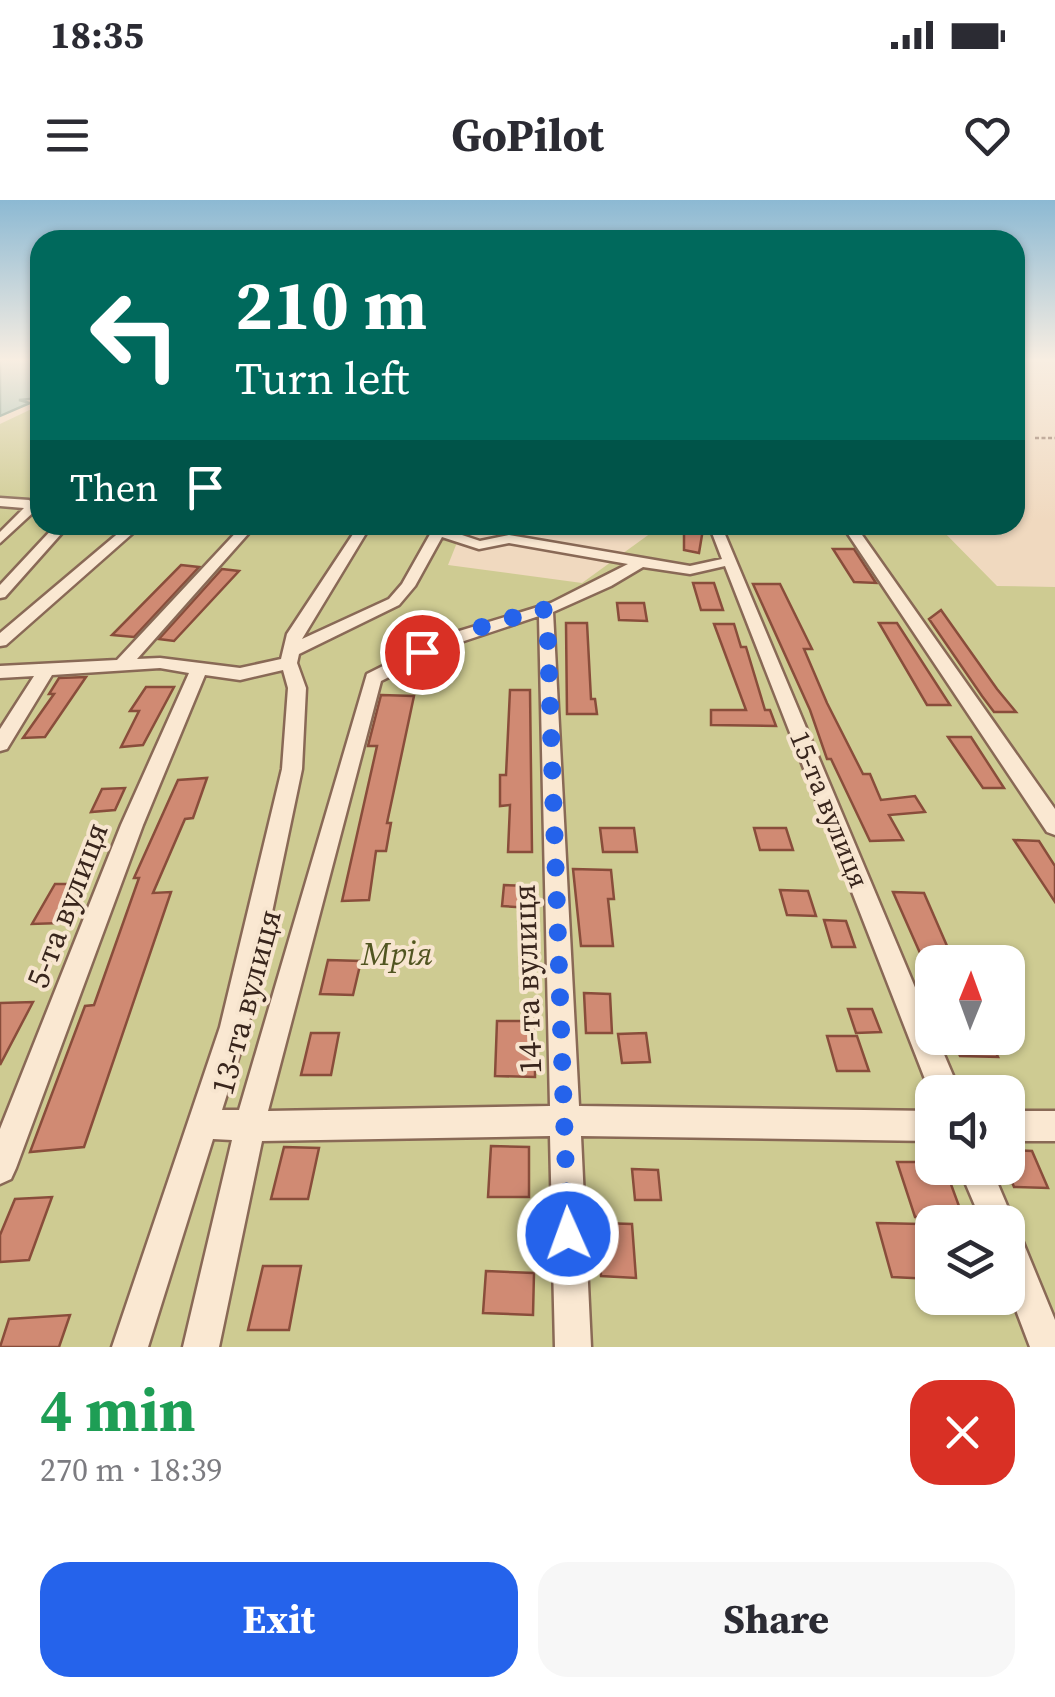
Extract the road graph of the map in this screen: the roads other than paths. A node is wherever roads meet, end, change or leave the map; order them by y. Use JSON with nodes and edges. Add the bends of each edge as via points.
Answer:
{"nodes":[{"id":1,"x":0,"y":502,"type":"edge"},
{"id":2,"x":30,"y":504,"type":"edge"},
{"id":3,"x":30,"y":514,"type":"edge"},
{"id":4,"x":54,"y":535,"type":"edge"},
{"id":5,"x":124,"y":535,"type":"edge"},
{"id":6,"x":241,"y":535,"type":"edge"},
{"id":7,"x":358,"y":535,"type":"edge"},
{"id":8,"x":436,"y":535,"type":"edge"},
{"id":9,"x":448,"y":535,"type":"edge"},
{"id":10,"x":720,"y":535,"type":"edge"},
{"id":11,"x":855,"y":535,"type":"edge"},
{"id":12,"x":0,"y":539,"type":"edge"},
{"id":13,"x":641,"y":562,"type":"junction"},
{"id":14,"x":730,"y":562,"type":"junction"},
{"id":15,"x":0,"y":594,"type":"edge"},
{"id":16,"x":543,"y":609,"type":"junction"},
{"id":17,"x":0,"y":641,"type":"edge"},
{"id":18,"x":290,"y":657,"type":"junction"},
{"id":19,"x":120,"y":666,"type":"junction"},
{"id":20,"x":200,"y":667,"type":"junction"},
{"id":21,"x":46,"y":670,"type":"junction"},
{"id":22,"x":0,"y":672,"type":"edge"},
{"id":23,"x":0,"y":744,"type":"edge"},
{"id":24,"x":1055,"y":826,"type":"edge"},
{"id":25,"x":938,"y":1075,"type":"edge"},
{"id":26,"x":564,"y":1121,"type":"junction"},
{"id":27,"x":202,"y":1124,"type":"junction"},
{"id":28,"x":248,"y":1126,"type":"junction"},
{"id":29,"x":915,"y":1126,"type":"edge"},
{"id":30,"x":1025,"y":1126,"type":"edge"},
{"id":31,"x":1055,"y":1126,"type":"edge"},
{"id":32,"x":0,"y":1168,"type":"edge"},
{"id":33,"x":1025,"y":1289,"type":"edge"},
{"id":34,"x":130,"y":1347,"type":"edge"},
{"id":35,"x":201,"y":1347,"type":"edge"},
{"id":36,"x":572,"y":1347,"type":"edge"},
{"id":37,"x":1048,"y":1347,"type":"edge"}],
"edges":[{"from":1,"to":2,"type":"street"},
{"from":3,"to":12,"type":"street"},
{"from":4,"to":15,"type":"street"},
{"from":5,"to":17,"type":"street"},
{"from":6,"to":19,"type":"street"},
{"from":7,"to":18,"type":"street","via":[[308,610]]},
{"from":8,"to":18,"type":"street","via":[[394,602]]},
{"from":9,"to":13,"type":"street","via":[[480,545],[509,539]]},
{"from":10,"to":14,"type":"street","name":"15-та вулиця"},
{"from":11,"to":24,"type":"street"},
{"from":13,"to":14,"type":"street","via":[[690,570]]},
{"from":13,"to":16,"type":"street"},
{"from":14,"to":25,"type":"street","name":"15-та вулиця"},
{"from":16,"to":26,"type":"street","name":"14-та вулиця"},
{"from":16,"to":28,"type":"street","name":"13-та вулиця","via":[[449,640],[373,678]]},
{"from":18,"to":20,"type":"street","via":[[240,674]]},
{"from":18,"to":27,"type":"street","via":[[297,688],[292,769],[234,1027]]},
{"from":19,"to":20,"type":"street"},
{"from":19,"to":21,"type":"street"},
{"from":20,"to":32,"type":"street","name":"5-та вулиця"},
{"from":21,"to":22,"type":"street"},
{"from":21,"to":23,"type":"street"},
{"from":26,"to":28,"type":"street"},
{"from":26,"to":29,"type":"street"},
{"from":26,"to":36,"type":"street","name":"14-та вулиця"},
{"from":27,"to":28,"type":"street"},
{"from":27,"to":34,"type":"street"},
{"from":28,"to":35,"type":"street","name":"13-та вулиця"},
{"from":30,"to":31,"type":"street"},
{"from":33,"to":37,"type":"street"}]}
